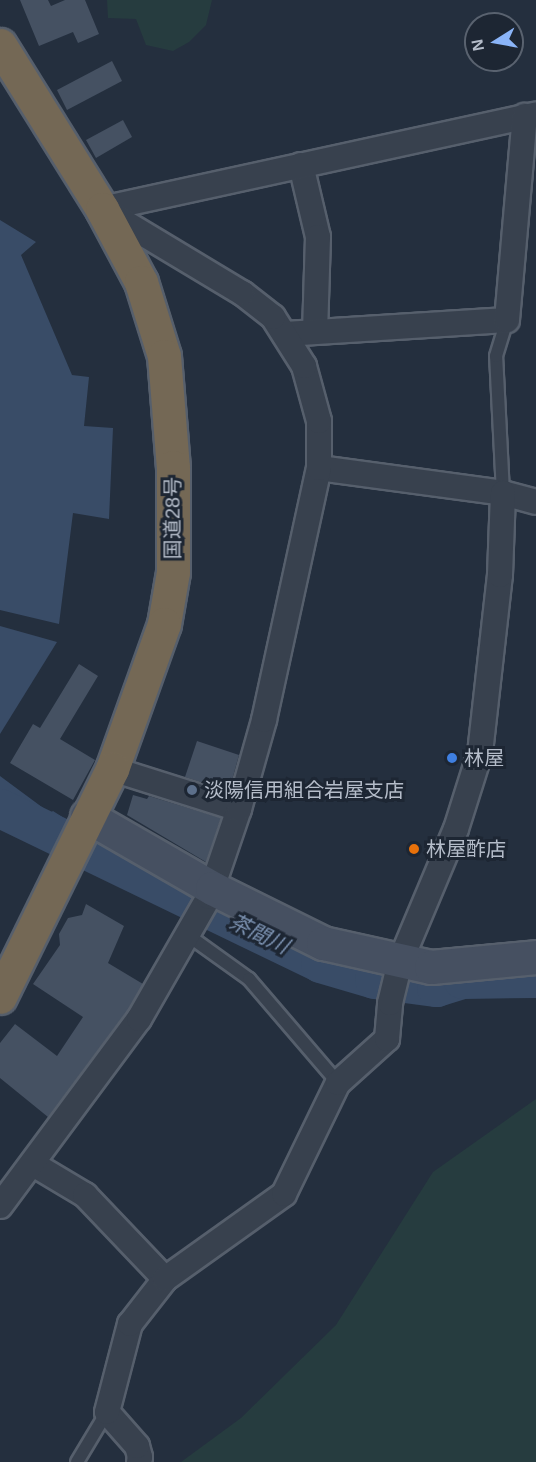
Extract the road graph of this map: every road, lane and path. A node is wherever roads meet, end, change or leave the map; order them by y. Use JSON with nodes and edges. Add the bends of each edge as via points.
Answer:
{"nodes":[{"id":1,"x":0,"y":45,"type":"edge"},
{"id":2,"x":531,"y":115,"type":"edge"},
{"id":3,"x":301,"y":165,"type":"junction"},
{"id":4,"x":102,"y":209,"type":"junction"},
{"id":5,"x":507,"y":320,"type":"junction"},
{"id":6,"x":315,"y":332,"type":"junction"},
{"id":7,"x":285,"y":334,"type":"junction"},
{"id":8,"x":319,"y":468,"type":"junction"},
{"id":9,"x":503,"y":493,"type":"junction"},
{"id":10,"x":536,"y":502,"type":"edge"},
{"id":11,"x":112,"y":769,"type":"junction"},
{"id":12,"x":239,"y":809,"type":"junction"},
{"id":13,"x":84,"y":822,"type":"junction"},
{"id":14,"x":211,"y":893,"type":"junction"},
{"id":15,"x":193,"y":929,"type":"junction"},
{"id":16,"x":536,"y":957,"type":"edge"},
{"id":17,"x":399,"y":967,"type":"junction"},
{"id":18,"x":0,"y":998,"type":"edge"},
{"id":19,"x":338,"y":1083,"type":"junction"},
{"id":20,"x":33,"y":1164,"type":"junction"},
{"id":21,"x":0,"y":1206,"type":"edge"},
{"id":22,"x":165,"y":1279,"type":"junction"},
{"id":23,"x":107,"y":1413,"type":"junction"},
{"id":24,"x":77,"y":1462,"type":"edge"},
{"id":25,"x":139,"y":1462,"type":"edge"}],
"edges":[{"from":1,"to":4,"type":"highway","name":"国道28号"},
{"from":2,"to":3,"type":"street"},
{"from":2,"to":5,"type":"street"},
{"from":3,"to":4,"type":"street"},
{"from":3,"to":6,"type":"street","via":[[318,237]]},
{"from":4,"to":7,"type":"street","via":[[242,293],[273,317]]},
{"from":4,"to":11,"type":"highway","name":"国道28号","via":[[141,282],[164,356],[172,467],[173,572],[164,624]]},
{"from":5,"to":6,"type":"street"},
{"from":5,"to":9,"type":"lane","via":[[496,356]]},
{"from":6,"to":7,"type":"street"},
{"from":7,"to":8,"type":"street","via":[[304,366],[319,421]]},
{"from":8,"to":9,"type":"street"},
{"from":8,"to":12,"type":"street","via":[[264,720]]},
{"from":9,"to":10,"type":"street"},
{"from":9,"to":17,"type":"street","via":[[500,575],[480,753],[456,830]]},
{"from":11,"to":12,"type":"street"},
{"from":11,"to":13,"type":"highway","name":"国道28号"},
{"from":12,"to":14,"type":"street"},
{"from":13,"to":14,"type":"street"},
{"from":13,"to":18,"type":"highway","name":"国道28号"},
{"from":14,"to":15,"type":"street"},
{"from":14,"to":17,"type":"street","via":[[323,943]]},
{"from":15,"to":19,"type":"lane","via":[[249,980]]},
{"from":15,"to":20,"type":"street","via":[[139,1019]]},
{"from":16,"to":17,"type":"street"},
{"from":17,"to":19,"type":"street","via":[[387,1039]]},
{"from":19,"to":22,"type":"street","via":[[284,1194]]},
{"from":20,"to":21,"type":"street"},
{"from":20,"to":22,"type":"street","via":[[85,1195]]},
{"from":22,"to":23,"type":"street","via":[[130,1324]]},
{"from":23,"to":24,"type":"lane"},
{"from":23,"to":25,"type":"street","via":[[137,1446]]}]}
